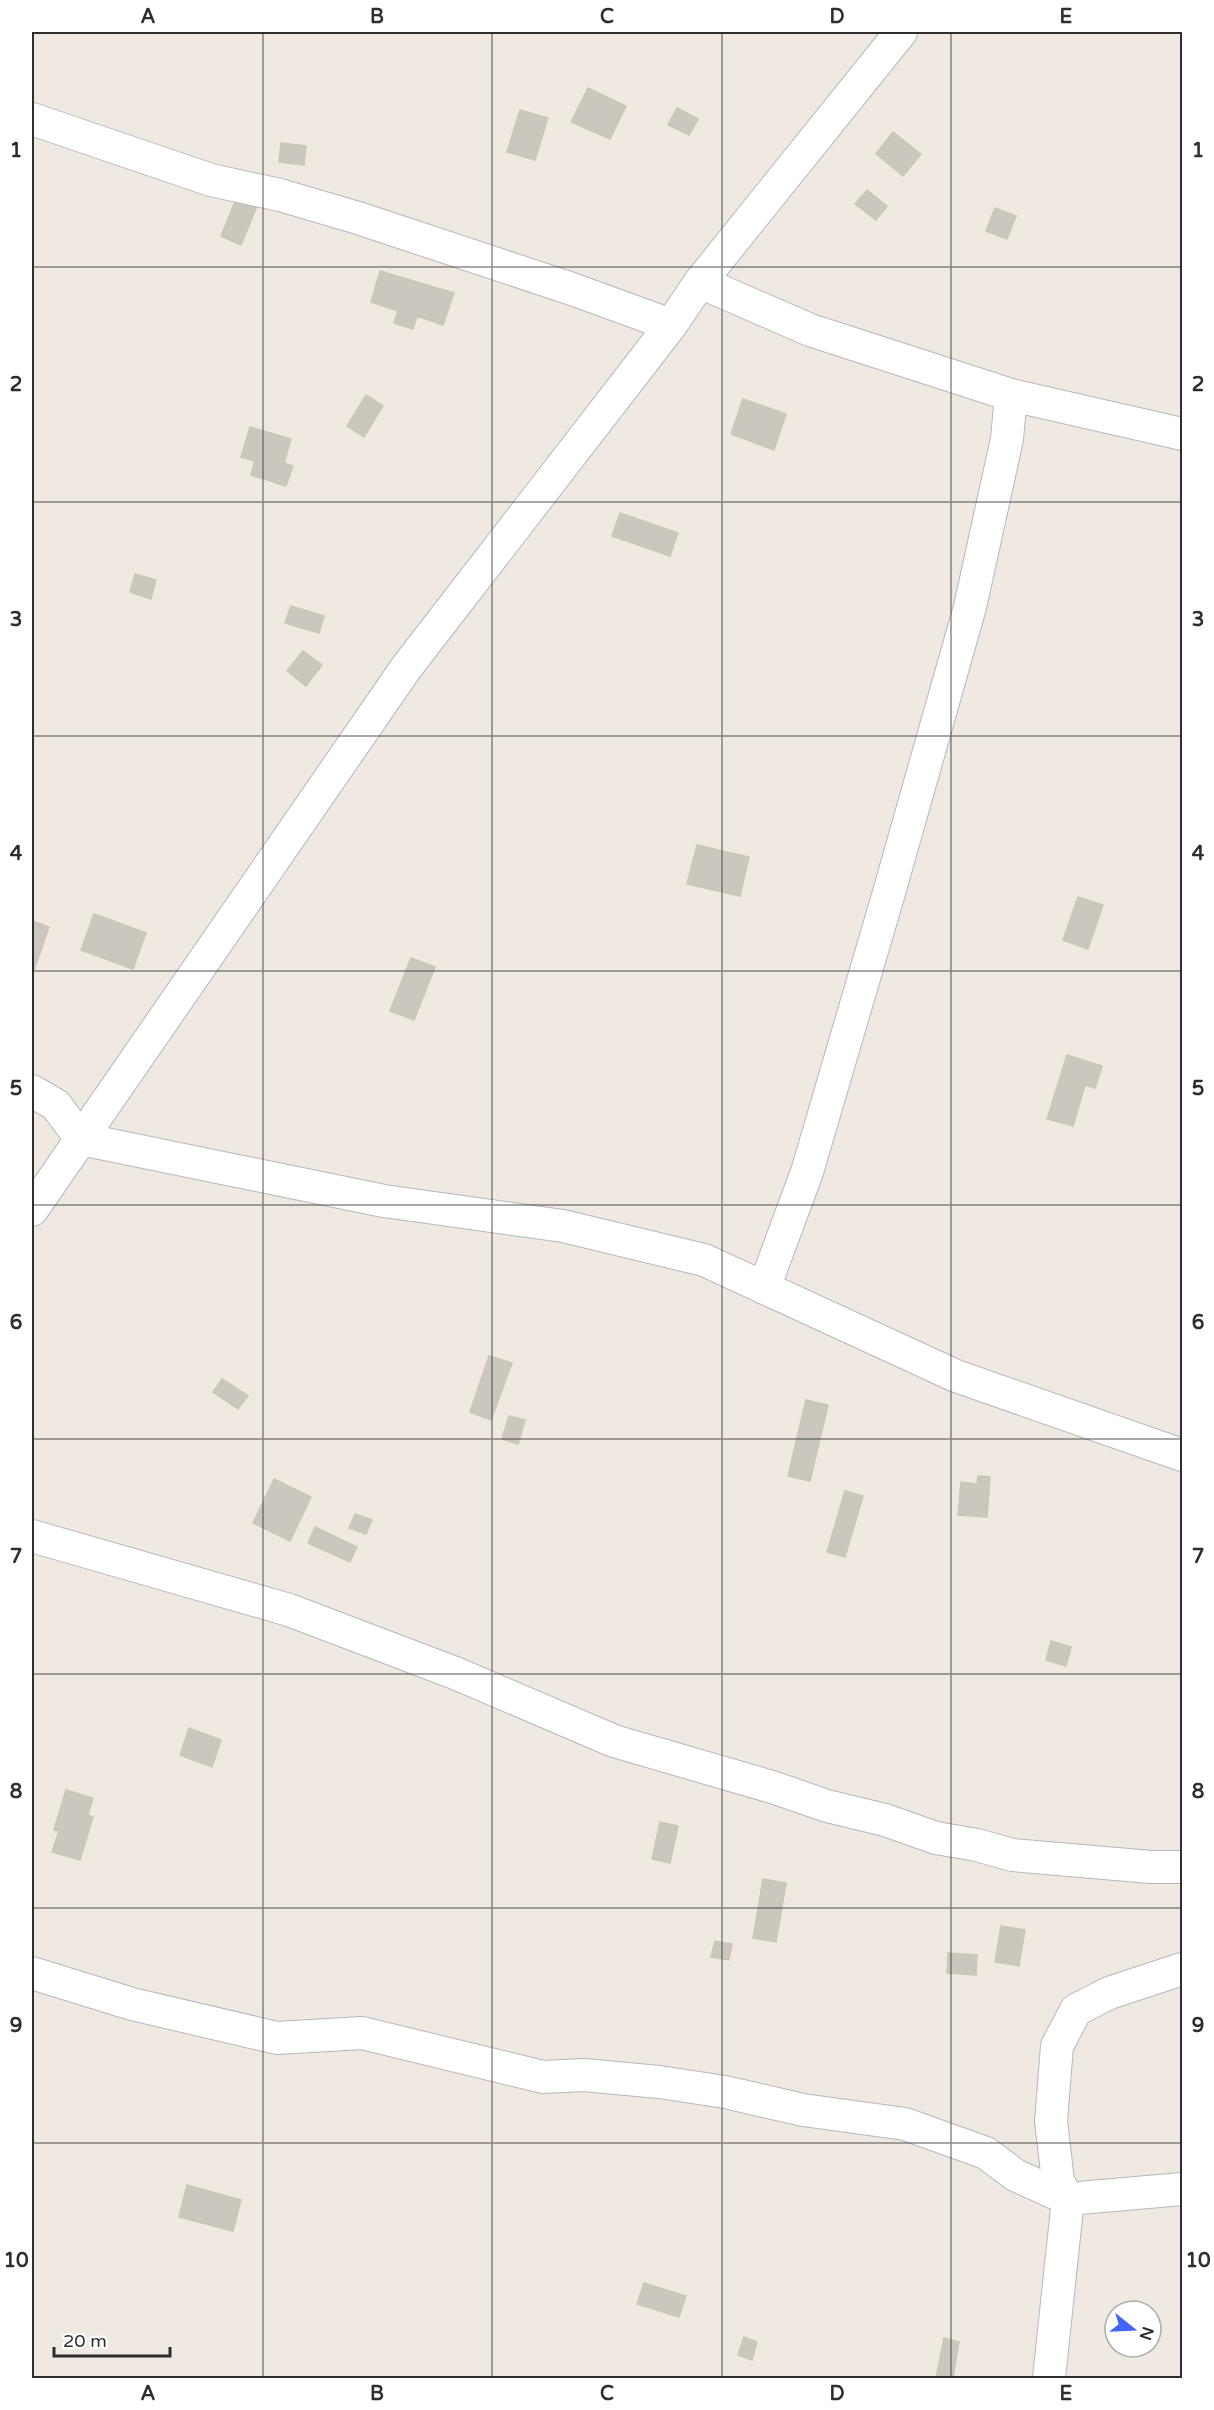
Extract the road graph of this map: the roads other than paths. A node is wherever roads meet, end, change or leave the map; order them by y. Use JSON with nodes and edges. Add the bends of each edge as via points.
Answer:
{"nodes":[{"id":1,"x":901,"y":32,"type":"edge"},
{"id":2,"x":32,"y":119,"type":"edge"},
{"id":3,"x":700,"y":282,"type":"junction"},
{"id":4,"x":671,"y":325,"type":"junction"},
{"id":5,"x":1011,"y":395,"type":"junction"},
{"id":6,"x":1182,"y":434,"type":"edge"},
{"id":7,"x":32,"y":1091,"type":"edge"},
{"id":8,"x":81,"y":1139,"type":"junction"},
{"id":9,"x":32,"y":1210,"type":"edge"},
{"id":10,"x":764,"y":1288,"type":"junction"},
{"id":11,"x":1182,"y":1455,"type":"edge"},
{"id":12,"x":32,"y":1536,"type":"edge"},
{"id":13,"x":1182,"y":1867,"type":"edge"},
{"id":14,"x":1182,"y":1969,"type":"edge"},
{"id":15,"x":32,"y":1973,"type":"edge"},
{"id":16,"x":1182,"y":2188,"type":"edge"},
{"id":17,"x":1068,"y":2199,"type":"junction"},
{"id":18,"x":1048,"y":2379,"type":"edge"}],
"edges":[{"from":1,"to":3,"type":"street"},
{"from":2,"to":4,"type":"street","via":[[212,180],[358,218]]},
{"from":3,"to":4,"type":"street"},
{"from":3,"to":5,"type":"street","via":[[810,330]]},
{"from":4,"to":8,"type":"street","via":[[406,668]]},
{"from":5,"to":6,"type":"street"},
{"from":5,"to":10,"type":"street","via":[[1007,439],[970,607],[807,1172]]},
{"from":7,"to":8,"type":"street","via":[[56,1105]]},
{"from":8,"to":9,"type":"street"},
{"from":8,"to":10,"type":"street","via":[[384,1201],[563,1226],[704,1260]]},
{"from":10,"to":11,"type":"street","via":[[956,1376]]},
{"from":12,"to":13,"type":"street","via":[[290,1610],[455,1673],[614,1741],[936,1838],[1012,1855]]},
{"from":14,"to":17,"type":"street","via":[[1109,1993],[1076,2010],[1057,2046],[1051,2121],[1058,2181]]},
{"from":15,"to":17,"type":"street","via":[[132,2004],[277,2038],[362,2033],[543,2077],[584,2075],[659,2082],[803,2110],[905,2124],[986,2153],[1015,2175]]},
{"from":16,"to":17,"type":"street"},
{"from":17,"to":18,"type":"street"}]}
